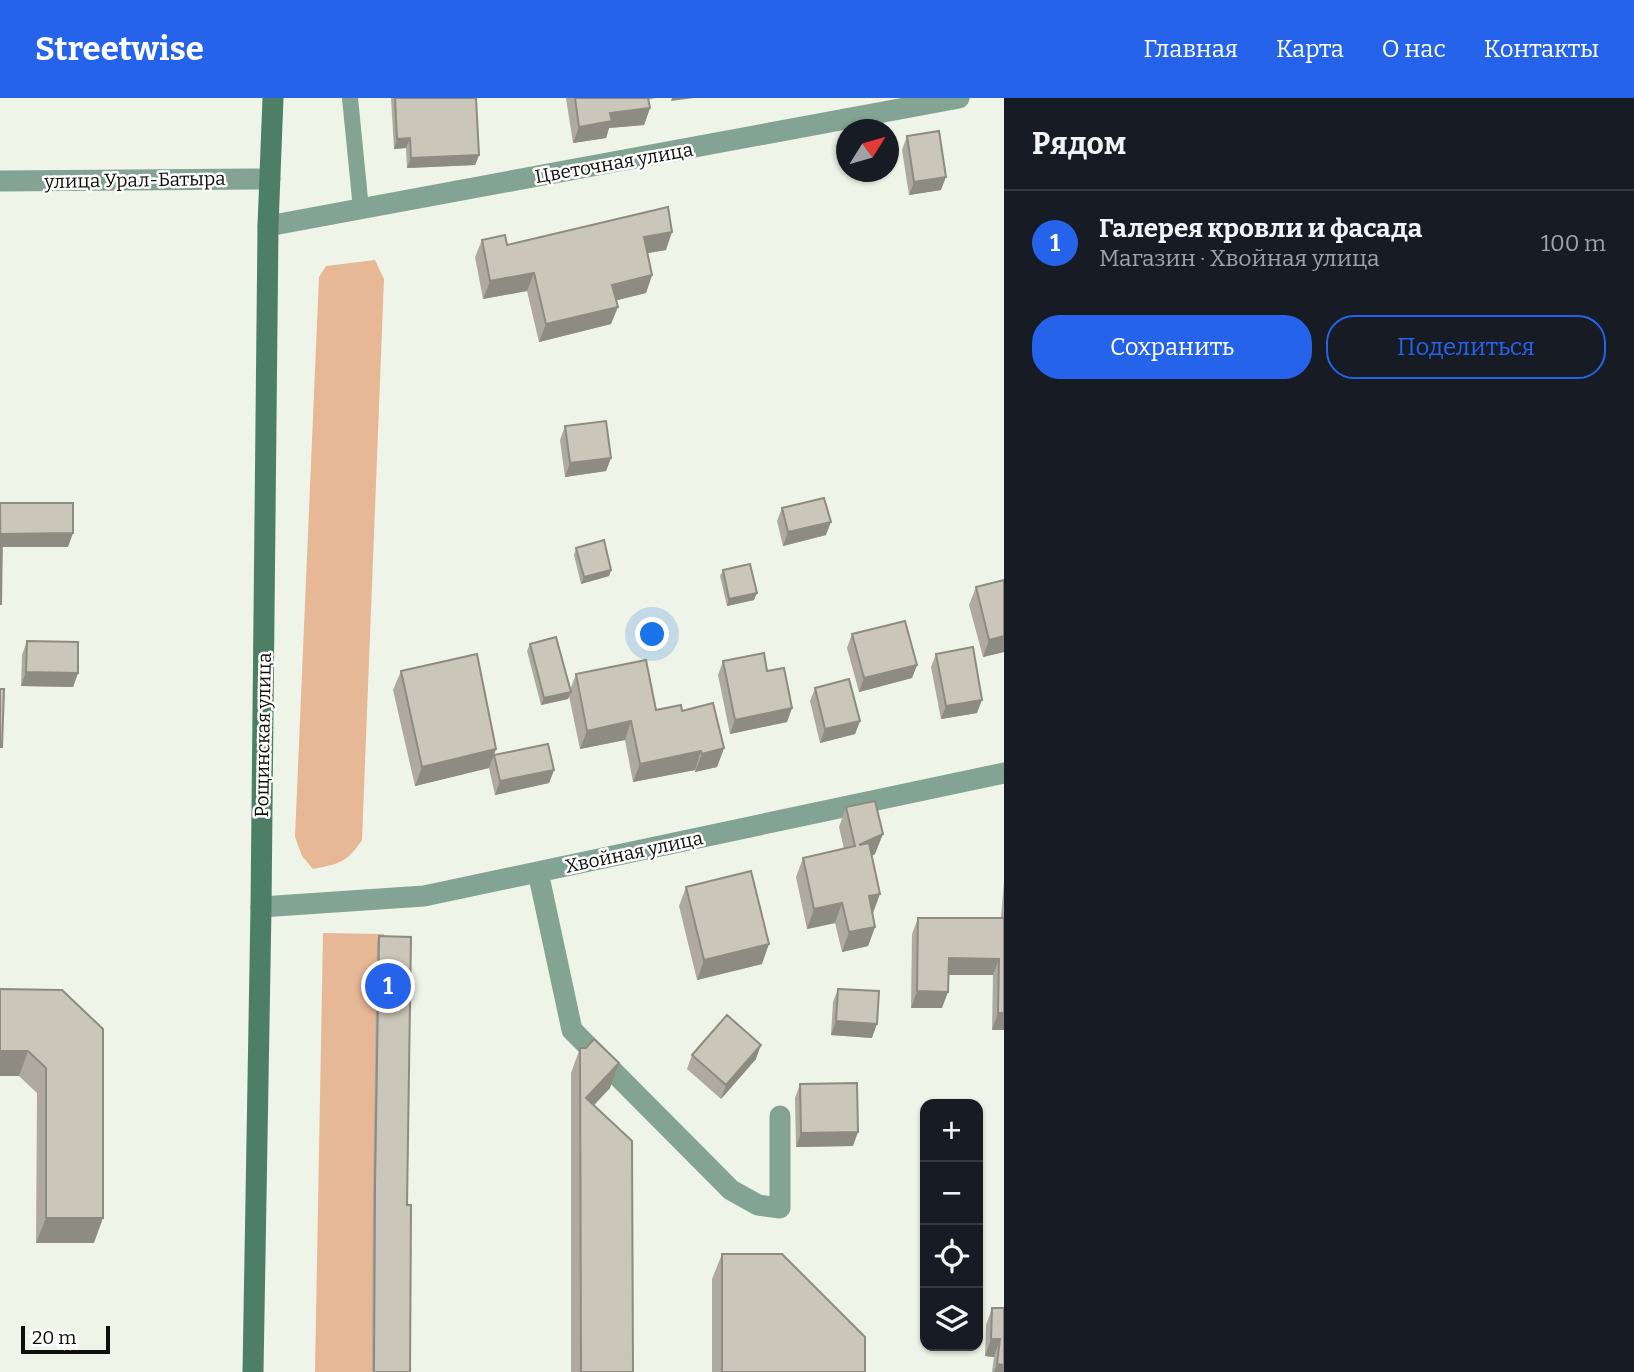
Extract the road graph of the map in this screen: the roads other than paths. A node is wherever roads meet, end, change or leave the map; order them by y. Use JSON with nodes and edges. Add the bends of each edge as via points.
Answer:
{"nodes":[{"id":1,"x":272,"y":98,"type":"edge"},
{"id":2,"x":350,"y":98,"type":"edge"},
{"id":3,"x":959,"y":98,"type":"edge"},
{"id":4,"x":270,"y":178,"type":"junction"},
{"id":5,"x":0,"y":181,"type":"edge"},
{"id":6,"x":361,"y":209,"type":"junction"},
{"id":7,"x":268,"y":226,"type":"junction"},
{"id":8,"x":1004,"y":773,"type":"edge"},
{"id":9,"x":538,"y":872,"type":"junction"},
{"id":10,"x":261,"y":907,"type":"junction"},
{"id":11,"x":780,"y":1116,"type":"dead end"},
{"id":12,"x":253,"y":1372,"type":"edge"}],
"edges":[{"from":1,"to":4,"type":"street","name":"Рощинская улица"},
{"from":2,"to":6,"type":"lane"},
{"from":3,"to":6,"type":"street","name":"Цветочная улица"},
{"from":4,"to":5,"type":"street","name":"улица Урал-Батыра"},
{"from":4,"to":7,"type":"street","name":"Рощинская улица"},
{"from":6,"to":7,"type":"street","name":"Цветочная улица"},
{"from":7,"to":10,"type":"street","name":"Рощинская улица"},
{"from":8,"to":9,"type":"street","name":"Хвойная улица"},
{"from":9,"to":10,"type":"street","name":"Хвойная улица","via":[[425,896]]},
{"from":9,"to":11,"type":"street","via":[[572,1030],[731,1190],[758,1205],[779,1208]]},
{"from":10,"to":12,"type":"street","name":"Рощинская улица"}]}
